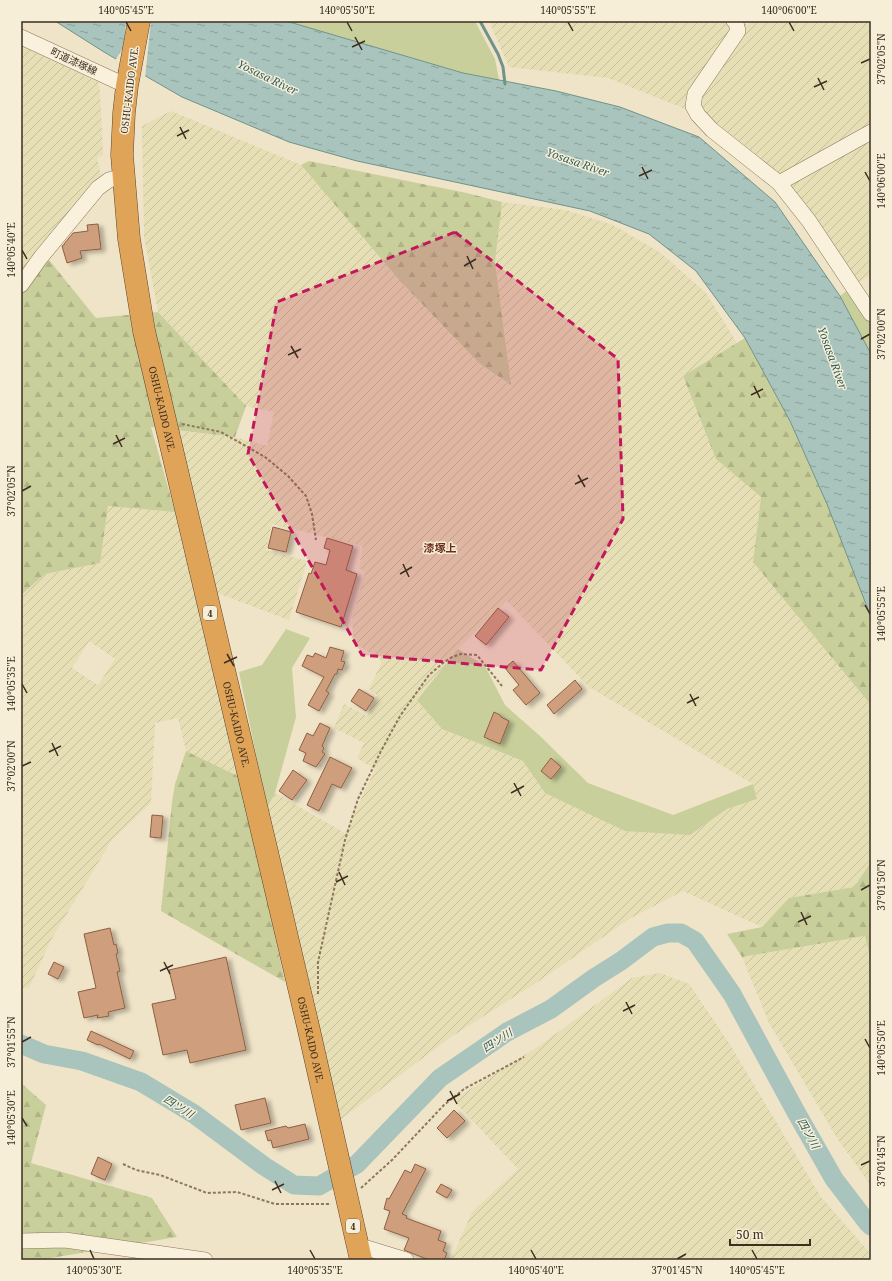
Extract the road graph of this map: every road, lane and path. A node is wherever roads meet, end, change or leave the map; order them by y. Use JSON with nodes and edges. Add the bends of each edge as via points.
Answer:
{"nodes":[{"id":1,"x":139,"y":21,"type":"edge"},
{"id":2,"x":734,"y":21,"type":"edge"},
{"id":3,"x":21,"y":37,"type":"edge"},
{"id":4,"x":129,"y":77,"type":"junction"},
{"id":5,"x":871,"y":132,"type":"edge"},
{"id":6,"x":123,"y":176,"type":"junction"},
{"id":7,"x":779,"y":183,"type":"junction"},
{"id":8,"x":21,"y":285,"type":"edge"},
{"id":9,"x":871,"y":314,"type":"edge"},
{"id":10,"x":165,"y":423,"type":"junction"},
{"id":11,"x":316,"y":540,"type":"dead end"},
{"id":12,"x":502,"y":686,"type":"dead end"},
{"id":13,"x":318,"y":994,"type":"dead end"},
{"id":14,"x":21,"y":1241,"type":"edge"},
{"id":15,"x":359,"y":1252,"type":"edge"},
{"id":16,"x":205,"y":1260,"type":"edge"},
{"id":17,"x":406,"y":1260,"type":"edge"}],
"edges":[{"from":1,"to":4,"type":"highway","name":"OSHU-KAIDO AVE.","number":"4"},
{"from":2,"to":7,"type":"street","via":[[738,31],[695,94],[693,106],[712,130]]},
{"from":3,"to":4,"type":"street","name":"町道漆塚線"},
{"from":4,"to":6,"type":"highway","name":"OSHU-KAIDO AVE.","number":"4","via":[[124,112]]},
{"from":5,"to":7,"type":"street"},
{"from":6,"to":8,"type":"street","via":[[109,180],[98,188]]},
{"from":6,"to":10,"type":"highway","name":"OSHU-KAIDO AVE.","number":"4","via":[[138,297]]},
{"from":7,"to":9,"type":"street","via":[[809,221]]},
{"from":10,"to":11,"type":"path","via":[[221,432],[265,457],[288,476],[306,496]]},
{"from":10,"to":15,"type":"highway","name":"OSHU-KAIDO AVE.","number":"4"},
{"from":12,"to":13,"type":"path","via":[[478,655],[460,654],[443,662],[429,675],[400,716],[380,751],[358,799],[345,840],[318,962]]},
{"from":14,"to":16,"type":"street","via":[[65,1240]]},
{"from":15,"to":17,"type":"street"}]}
